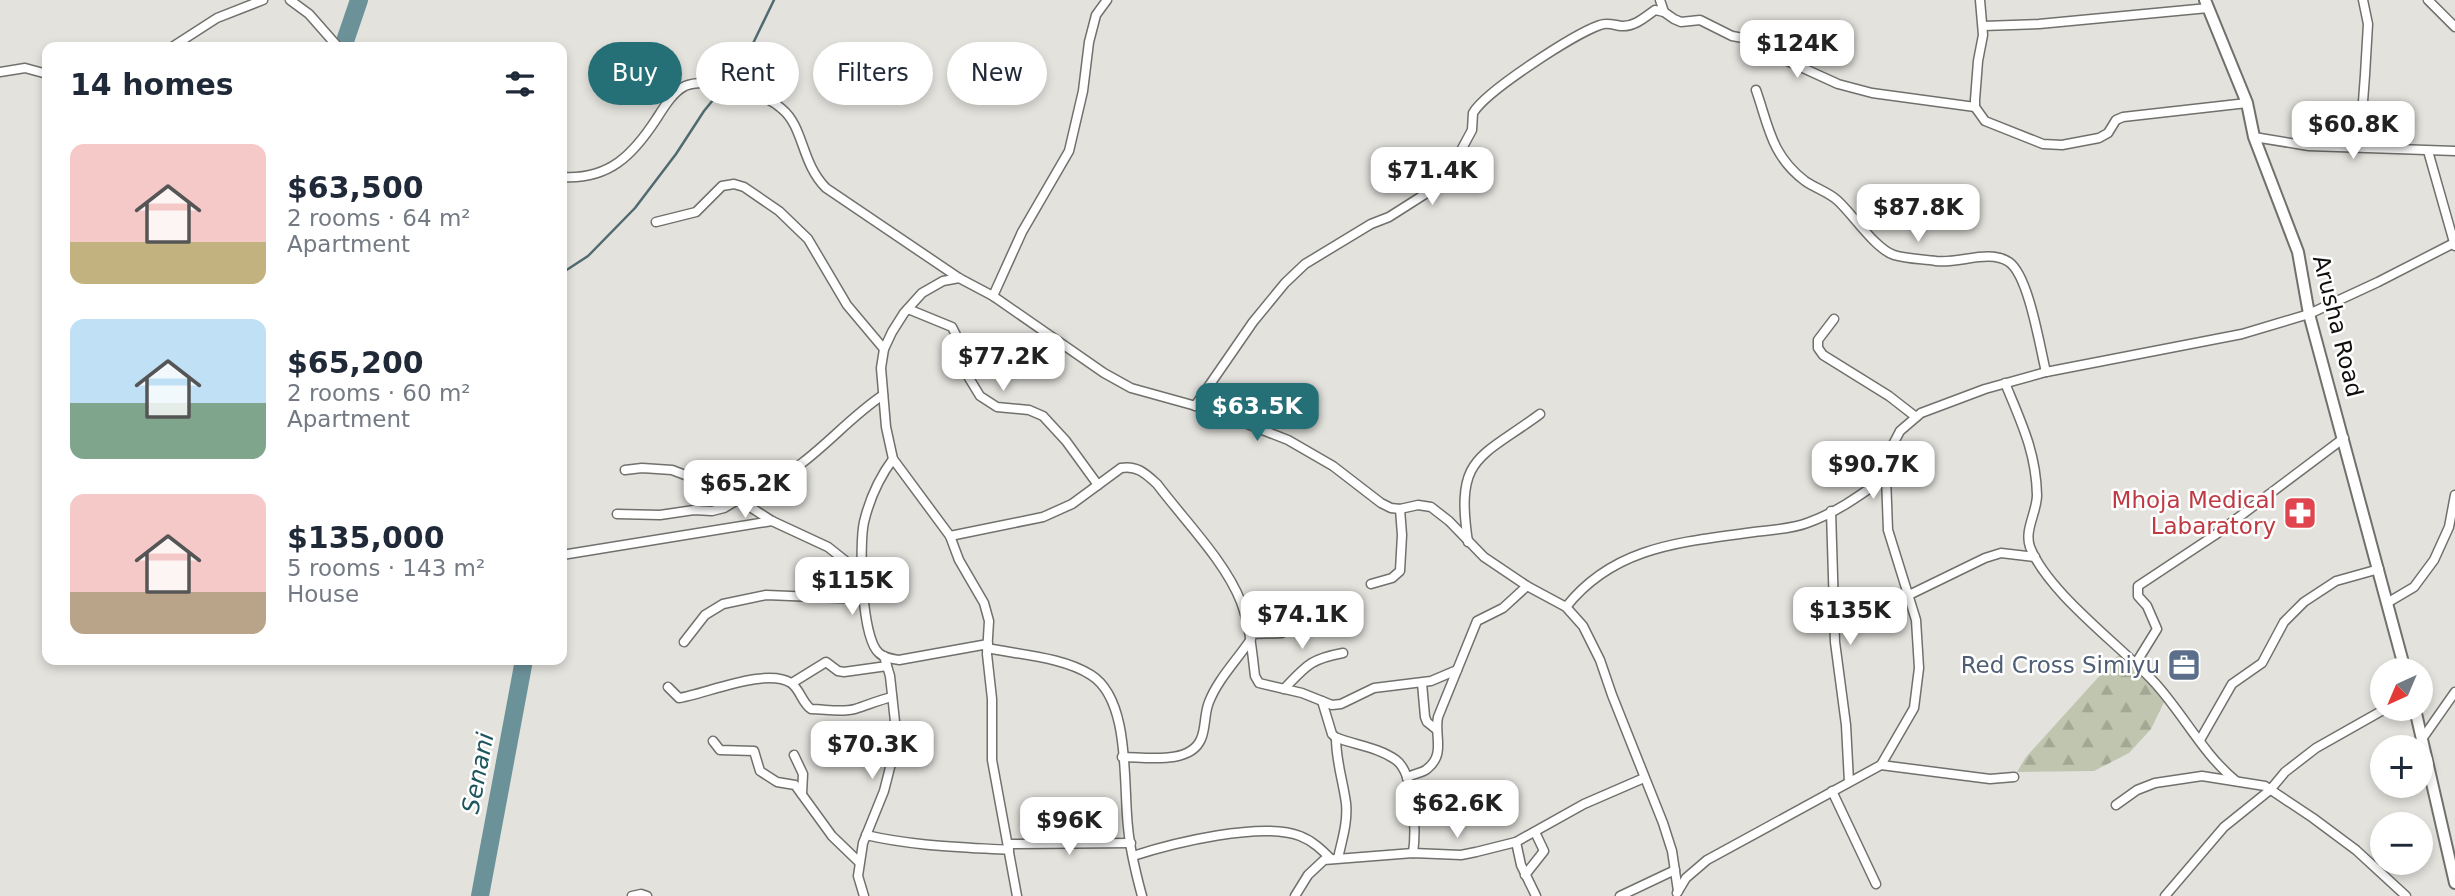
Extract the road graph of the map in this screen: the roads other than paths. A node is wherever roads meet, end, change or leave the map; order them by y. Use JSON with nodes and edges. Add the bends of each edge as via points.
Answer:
{"nodes":[{"id":1,"x":263,"y":0,"type":"edge"},
{"id":2,"x":290,"y":0,"type":"edge"},
{"id":3,"x":1107,"y":0,"type":"edge"},
{"id":4,"x":1660,"y":0,"type":"edge"},
{"id":5,"x":1980,"y":0,"type":"edge"},
{"id":6,"x":2363,"y":0,"type":"edge"},
{"id":7,"x":2428,"y":0,"type":"edge"},
{"id":8,"x":2207,"y":4,"type":"edge"},
{"id":9,"x":1664,"y":12,"type":"junction"},
{"id":10,"x":1983,"y":26,"type":"junction"},
{"id":11,"x":2455,"y":27,"type":"edge"},
{"id":12,"x":180,"y":42,"type":"edge"},
{"id":13,"x":334,"y":42,"type":"edge"},
{"id":14,"x":0,"y":72,"type":"edge"},
{"id":15,"x":42,"y":73,"type":"edge"},
{"id":16,"x":1756,"y":90,"type":"dead end"},
{"id":17,"x":2247,"y":103,"type":"junction"},
{"id":18,"x":1975,"y":107,"type":"junction"},
{"id":19,"x":2254,"y":136,"type":"junction"},
{"id":20,"x":2355,"y":147,"type":"junction"},
{"id":21,"x":2428,"y":150,"type":"junction"},
{"id":22,"x":2455,"y":151,"type":"edge"},
{"id":23,"x":567,"y":177,"type":"edge"},
{"id":24,"x":656,"y":222,"type":"dead end"},
{"id":25,"x":2454,"y":245,"type":"edge"},
{"id":26,"x":959,"y":278,"type":"junction"},
{"id":27,"x":993,"y":296,"type":"junction"},
{"id":28,"x":908,"y":309,"type":"junction"},
{"id":29,"x":2309,"y":314,"type":"junction"},
{"id":30,"x":1834,"y":319,"type":"dead end"},
{"id":31,"x":884,"y":349,"type":"junction"},
{"id":32,"x":2046,"y":372,"type":"junction"},
{"id":33,"x":2005,"y":383,"type":"junction"},
{"id":34,"x":883,"y":395,"type":"junction"},
{"id":35,"x":1195,"y":406,"type":"junction"},
{"id":36,"x":1540,"y":414,"type":"dead end"},
{"id":37,"x":1916,"y":417,"type":"junction"},
{"id":38,"x":2344,"y":438,"type":"junction"},
{"id":39,"x":893,"y":459,"type":"junction"},
{"id":40,"x":625,"y":470,"type":"dead end"},
{"id":41,"x":1886,"y":477,"type":"junction"},
{"id":42,"x":1098,"y":485,"type":"junction"},
{"id":43,"x":2455,"y":495,"type":"edge"},
{"id":44,"x":740,"y":500,"type":"junction"},
{"id":45,"x":1399,"y":509,"type":"junction"},
{"id":46,"x":1830,"y":511,"type":"junction"},
{"id":47,"x":617,"y":514,"type":"dead end"},
{"id":48,"x":772,"y":521,"type":"junction"},
{"id":49,"x":950,"y":536,"type":"junction"},
{"id":50,"x":1468,"y":542,"type":"junction"},
{"id":51,"x":567,"y":554,"type":"edge"},
{"id":52,"x":2035,"y":557,"type":"junction"},
{"id":53,"x":2379,"y":569,"type":"junction"},
{"id":54,"x":862,"y":574,"type":"junction"},
{"id":55,"x":1371,"y":584,"type":"dead end"},
{"id":56,"x":1527,"y":586,"type":"junction"},
{"id":57,"x":1909,"y":595,"type":"junction"},
{"id":58,"x":864,"y":599,"type":"junction"},
{"id":59,"x":2387,"y":603,"type":"junction"},
{"id":60,"x":1566,"y":607,"type":"junction"},
{"id":61,"x":1282,"y":633,"type":"dead end"},
{"id":62,"x":1250,"y":637,"type":"junction"},
{"id":63,"x":684,"y":642,"type":"dead end"},
{"id":64,"x":988,"y":646,"type":"junction"},
{"id":65,"x":1343,"y":653,"type":"dead end"},
{"id":66,"x":884,"y":656,"type":"junction"},
{"id":67,"x":2402,"y":658,"type":"edge"},
{"id":68,"x":2136,"y":663,"type":"junction"},
{"id":69,"x":887,"y":666,"type":"junction"},
{"id":70,"x":1457,"y":670,"type":"junction"},
{"id":71,"x":1422,"y":682,"type":"junction"},
{"id":72,"x":792,"y":683,"type":"junction"},
{"id":73,"x":668,"y":687,"type":"dead end"},
{"id":74,"x":1283,"y":689,"type":"junction"},
{"id":75,"x":2455,"y":692,"type":"edge"},
{"id":76,"x":892,"y":697,"type":"junction"},
{"id":77,"x":1322,"y":701,"type":"junction"},
{"id":78,"x":2370,"y":717,"type":"edge"},
{"id":79,"x":1437,"y":730,"type":"junction"},
{"id":80,"x":2425,"y":735,"type":"edge"},
{"id":81,"x":1336,"y":738,"type":"junction"},
{"id":82,"x":2200,"y":740,"type":"junction"},
{"id":83,"x":713,"y":741,"type":"dead end"},
{"id":84,"x":794,"y":755,"type":"dead end"},
{"id":85,"x":1122,"y":757,"type":"junction"},
{"id":86,"x":1881,"y":765,"type":"junction"},
{"id":87,"x":2014,"y":777,"type":"dead end"},
{"id":88,"x":1407,"y":778,"type":"junction"},
{"id":89,"x":1644,"y":778,"type":"junction"},
{"id":90,"x":2236,"y":781,"type":"junction"},
{"id":91,"x":1849,"y":782,"type":"junction"},
{"id":92,"x":2433,"y":784,"type":"edge"},
{"id":93,"x":2270,"y":790,"type":"junction"},
{"id":94,"x":1832,"y":791,"type":"junction"},
{"id":95,"x":802,"y":794,"type":"junction"},
{"id":96,"x":2116,"y":805,"type":"dead end"},
{"id":97,"x":1535,"y":832,"type":"junction"},
{"id":98,"x":866,"y":835,"type":"junction"},
{"id":99,"x":1516,"y":842,"type":"junction"},
{"id":100,"x":1131,"y":843,"type":"junction"},
{"id":101,"x":1008,"y":847,"type":"junction"},
{"id":102,"x":1413,"y":853,"type":"junction"},
{"id":103,"x":1133,"y":856,"type":"junction"},
{"id":104,"x":1335,"y":859,"type":"junction"},
{"id":105,"x":859,"y":862,"type":"junction"},
{"id":106,"x":2453,"y":866,"type":"edge"},
{"id":107,"x":1675,"y":870,"type":"junction"},
{"id":108,"x":1525,"y":875,"type":"junction"},
{"id":109,"x":2455,"y":883,"type":"edge"},
{"id":110,"x":1876,"y":884,"type":"dead end"},
{"id":111,"x":1677,"y":894,"type":"edge"},
{"id":112,"x":632,"y":896,"type":"edge"},
{"id":113,"x":647,"y":896,"type":"edge"},
{"id":114,"x":864,"y":896,"type":"edge"},
{"id":115,"x":1017,"y":896,"type":"edge"},
{"id":116,"x":1142,"y":896,"type":"edge"},
{"id":117,"x":1295,"y":896,"type":"edge"},
{"id":118,"x":1536,"y":896,"type":"edge"},
{"id":119,"x":1620,"y":896,"type":"edge"},
{"id":120,"x":2165,"y":896,"type":"edge"},
{"id":121,"x":2406,"y":896,"type":"edge"}],
"edges":[{"from":1,"to":12,"type":"street","via":[[217,18]]},
{"from":2,"to":13,"type":"street"},
{"from":3,"to":27,"type":"street","via":[[1096,15],[1089,42],[1069,150],[1022,232]]},
{"from":4,"to":9,"type":"street"},
{"from":5,"to":10,"type":"street"},
{"from":6,"to":20,"type":"street","via":[[2368,24],[2362,115]]},
{"from":7,"to":11,"type":"street"},
{"from":8,"to":10,"type":"street"},
{"from":8,"to":17,"type":"main road","name":"Arusha Road"},
{"from":9,"to":18,"type":"street","via":[[1681,22],[1700,20],[1732,36],[1754,40],[1772,54],[1838,84]]},
{"from":9,"to":35,"type":"street","via":[[1654,10],[1635,24],[1594,28],[1558,46],[1489,95],[1473,113],[1472,130],[1444,182],[1305,264],[1252,322]]},
{"from":10,"to":18,"type":"street"},
{"from":14,"to":15,"type":"street","via":[[25,68]]},
{"from":16,"to":32,"type":"street","via":[[1772,142],[1788,166],[1836,199],[1892,255],[1941,262],[1998,258],[2011,263],[2029,300]]},
{"from":17,"to":18,"type":"street","via":[[2123,117],[2099,138],[2062,145],[2043,144],[1985,121]]},
{"from":17,"to":19,"type":"main road","name":"Arusha Road"},
{"from":19,"to":20,"type":"street","via":[[2309,146]]},
{"from":19,"to":29,"type":"main road","name":"Arusha Road","via":[[2298,252]]},
{"from":20,"to":21,"type":"street"},
{"from":21,"to":22,"type":"street"},
{"from":21,"to":25,"type":"street"},
{"from":23,"to":26,"type":"street","via":[[597,173],[628,155],[681,88],[707,84],[744,90],[782,108],[794,125],[812,172],[826,188]]},
{"from":24,"to":31,"type":"street","via":[[696,212],[722,187],[744,187],[808,239],[847,305]]},
{"from":25,"to":29,"type":"street"},
{"from":26,"to":27,"type":"street"},
{"from":26,"to":28,"type":"street","via":[[928,289]]},
{"from":27,"to":35,"type":"street","via":[[1131,388]]},
{"from":28,"to":31,"type":"street"},
{"from":28,"to":42,"type":"street","via":[[952,327],[958,360],[980,396],[997,407],[1043,416]]},
{"from":29,"to":32,"type":"street","via":[[2242,334]]},
{"from":29,"to":38,"type":"main road","name":"Arusha Road"},
{"from":30,"to":37,"type":"street","via":[[1818,340],[1823,355]]},
{"from":31,"to":34,"type":"street"},
{"from":32,"to":33,"type":"street"},
{"from":33,"to":37,"type":"street","via":[[1944,402]]},
{"from":33,"to":52,"type":"street","via":[[2033,452],[2037,499],[2029,544]]},
{"from":34,"to":39,"type":"street"},
{"from":34,"to":44,"type":"street","via":[[801,464]]},
{"from":35,"to":45,"type":"street","via":[[1288,440],[1333,466],[1381,503]]},
{"from":36,"to":50,"type":"street","via":[[1475,462],[1463,509]]},
{"from":37,"to":41,"type":"street","via":[[1900,430],[1889,452]]},
{"from":38,"to":53,"type":"main road","name":"Arusha Road"},
{"from":38,"to":68,"type":"street","via":[[2215,535],[2140,584],[2138,596],[2157,629]]},
{"from":39,"to":49,"type":"street"},
{"from":39,"to":54,"type":"street","via":[[870,498],[863,525]]},
{"from":40,"to":44,"type":"street","via":[[672,470]]},
{"from":41,"to":46,"type":"street"},
{"from":41,"to":57,"type":"street","via":[[1888,530]]},
{"from":42,"to":49,"type":"street","via":[[1043,517]]},
{"from":42,"to":62,"type":"street","via":[[1130,466],[1157,484],[1224,573],[1240,601]]},
{"from":43,"to":59,"type":"street","via":[[2449,527],[2434,560],[2414,587]]},
{"from":44,"to":47,"type":"street","via":[[712,511]]},
{"from":44,"to":48,"type":"street"},
{"from":45,"to":50,"type":"street","via":[[1431,507]]},
{"from":45,"to":55,"type":"street","via":[[1400,570],[1392,578]]},
{"from":46,"to":60,"type":"street","via":[[1787,528],[1662,546],[1629,557],[1598,574]]},
{"from":46,"to":91,"type":"street","via":[[1835,642]]},
{"from":48,"to":51,"type":"street"},
{"from":48,"to":54,"type":"street","via":[[828,547]]},
{"from":49,"to":64,"type":"street","via":[[984,603]]},
{"from":50,"to":56,"type":"street"},
{"from":52,"to":57,"type":"street","via":[[2001,553]]},
{"from":52,"to":68,"type":"street","via":[[2066,597]]},
{"from":53,"to":59,"type":"main road","name":"Arusha Road"},
{"from":53,"to":82,"type":"street","via":[[2336,581],[2304,602],[2284,622],[2262,663],[2232,684]]},
{"from":54,"to":58,"type":"street"},
{"from":56,"to":60,"type":"street"},
{"from":56,"to":70,"type":"street","via":[[1503,608],[1478,621]]},
{"from":57,"to":86,"type":"street","via":[[1916,620],[1918,689],[1914,708]]},
{"from":58,"to":63,"type":"street","via":[[766,594],[723,604],[705,615]]},
{"from":58,"to":66,"type":"street","via":[[870,640]]},
{"from":59,"to":67,"type":"main road","name":"Arusha Road"},
{"from":60,"to":89,"type":"street","via":[[1583,626],[1600,660]]},
{"from":61,"to":62,"type":"street"},
{"from":62,"to":74,"type":"street","via":[[1259,683]]},
{"from":62,"to":85,"type":"street","via":[[1208,704],[1203,737],[1196,749],[1183,755]]},
{"from":64,"to":66,"type":"street","via":[[899,660]]},
{"from":64,"to":85,"type":"street","via":[[1062,663],[1091,675],[1107,688],[1117,712]]},
{"from":64,"to":101,"type":"street","via":[[992,760]]},
{"from":65,"to":74,"type":"street","via":[[1308,664]]},
{"from":66,"to":69,"type":"street"},
{"from":68,"to":82,"type":"street"},
{"from":69,"to":72,"type":"street","via":[[844,672],[826,662]]},
{"from":69,"to":76,"type":"street"},
{"from":70,"to":71,"type":"street"},
{"from":70,"to":79,"type":"street"},
{"from":71,"to":77,"type":"street","via":[[1374,688],[1341,704]]},
{"from":71,"to":79,"type":"street","via":[[1425,717]]},
{"from":72,"to":73,"type":"street","via":[[761,678],[679,698]]},
{"from":72,"to":76,"type":"street","via":[[810,709],[856,709]]},
{"from":74,"to":77,"type":"street"},
{"from":75,"to":80,"type":"street"},
{"from":76,"to":98,"type":"street","via":[[896,747]]},
{"from":77,"to":81,"type":"street"},
{"from":78,"to":93,"type":"street","via":[[2316,748]]},
{"from":79,"to":88,"type":"street","via":[[1440,747],[1434,762]]},
{"from":81,"to":88,"type":"street","via":[[1396,760]]},
{"from":81,"to":104,"type":"street","via":[[1346,819]]},
{"from":82,"to":90,"type":"street"},
{"from":83,"to":95,"type":"street","via":[[720,750],[754,751],[760,771],[777,782],[795,785]]},
{"from":84,"to":95,"type":"street","via":[[803,774]]},
{"from":85,"to":100,"type":"street"},
{"from":86,"to":87,"type":"street","via":[[1990,779]]},
{"from":86,"to":91,"type":"street"},
{"from":88,"to":102,"type":"street","via":[[1416,825]]},
{"from":89,"to":97,"type":"street"},
{"from":89,"to":107,"type":"street","via":[[1663,823]]},
{"from":90,"to":93,"type":"street"},
{"from":90,"to":96,"type":"street","via":[[2202,776],[2155,783]]},
{"from":91,"to":94,"type":"street"},
{"from":92,"to":106,"type":"main road"},
{"from":93,"to":120,"type":"street","via":[[2224,827]]},
{"from":93,"to":121,"type":"street","via":[[2356,850]]},
{"from":94,"to":110,"type":"street"},
{"from":94,"to":111,"type":"street","via":[[1707,860],[1686,878]]},
{"from":95,"to":105,"type":"street","via":[[832,836]]},
{"from":97,"to":99,"type":"street"},
{"from":97,"to":108,"type":"street","via":[[1544,851]]},
{"from":98,"to":101,"type":"street","via":[[931,845]]},
{"from":98,"to":105,"type":"street"},
{"from":99,"to":102,"type":"street","via":[[1461,855]]},
{"from":99,"to":108,"type":"street"},
{"from":100,"to":101,"type":"street"},
{"from":100,"to":103,"type":"street"},
{"from":101,"to":115,"type":"street"},
{"from":102,"to":104,"type":"street"},
{"from":103,"to":104,"type":"street","via":[[1213,836],[1272,832],[1298,835]]},
{"from":103,"to":116,"type":"street"},
{"from":104,"to":117,"type":"street","via":[[1315,867]]},
{"from":105,"to":114,"type":"street"},
{"from":106,"to":109,"type":"main road"},
{"from":107,"to":111,"type":"street"},
{"from":107,"to":119,"type":"street"},
{"from":108,"to":118,"type":"street"},
{"from":112,"to":113,"type":"street"}]}
